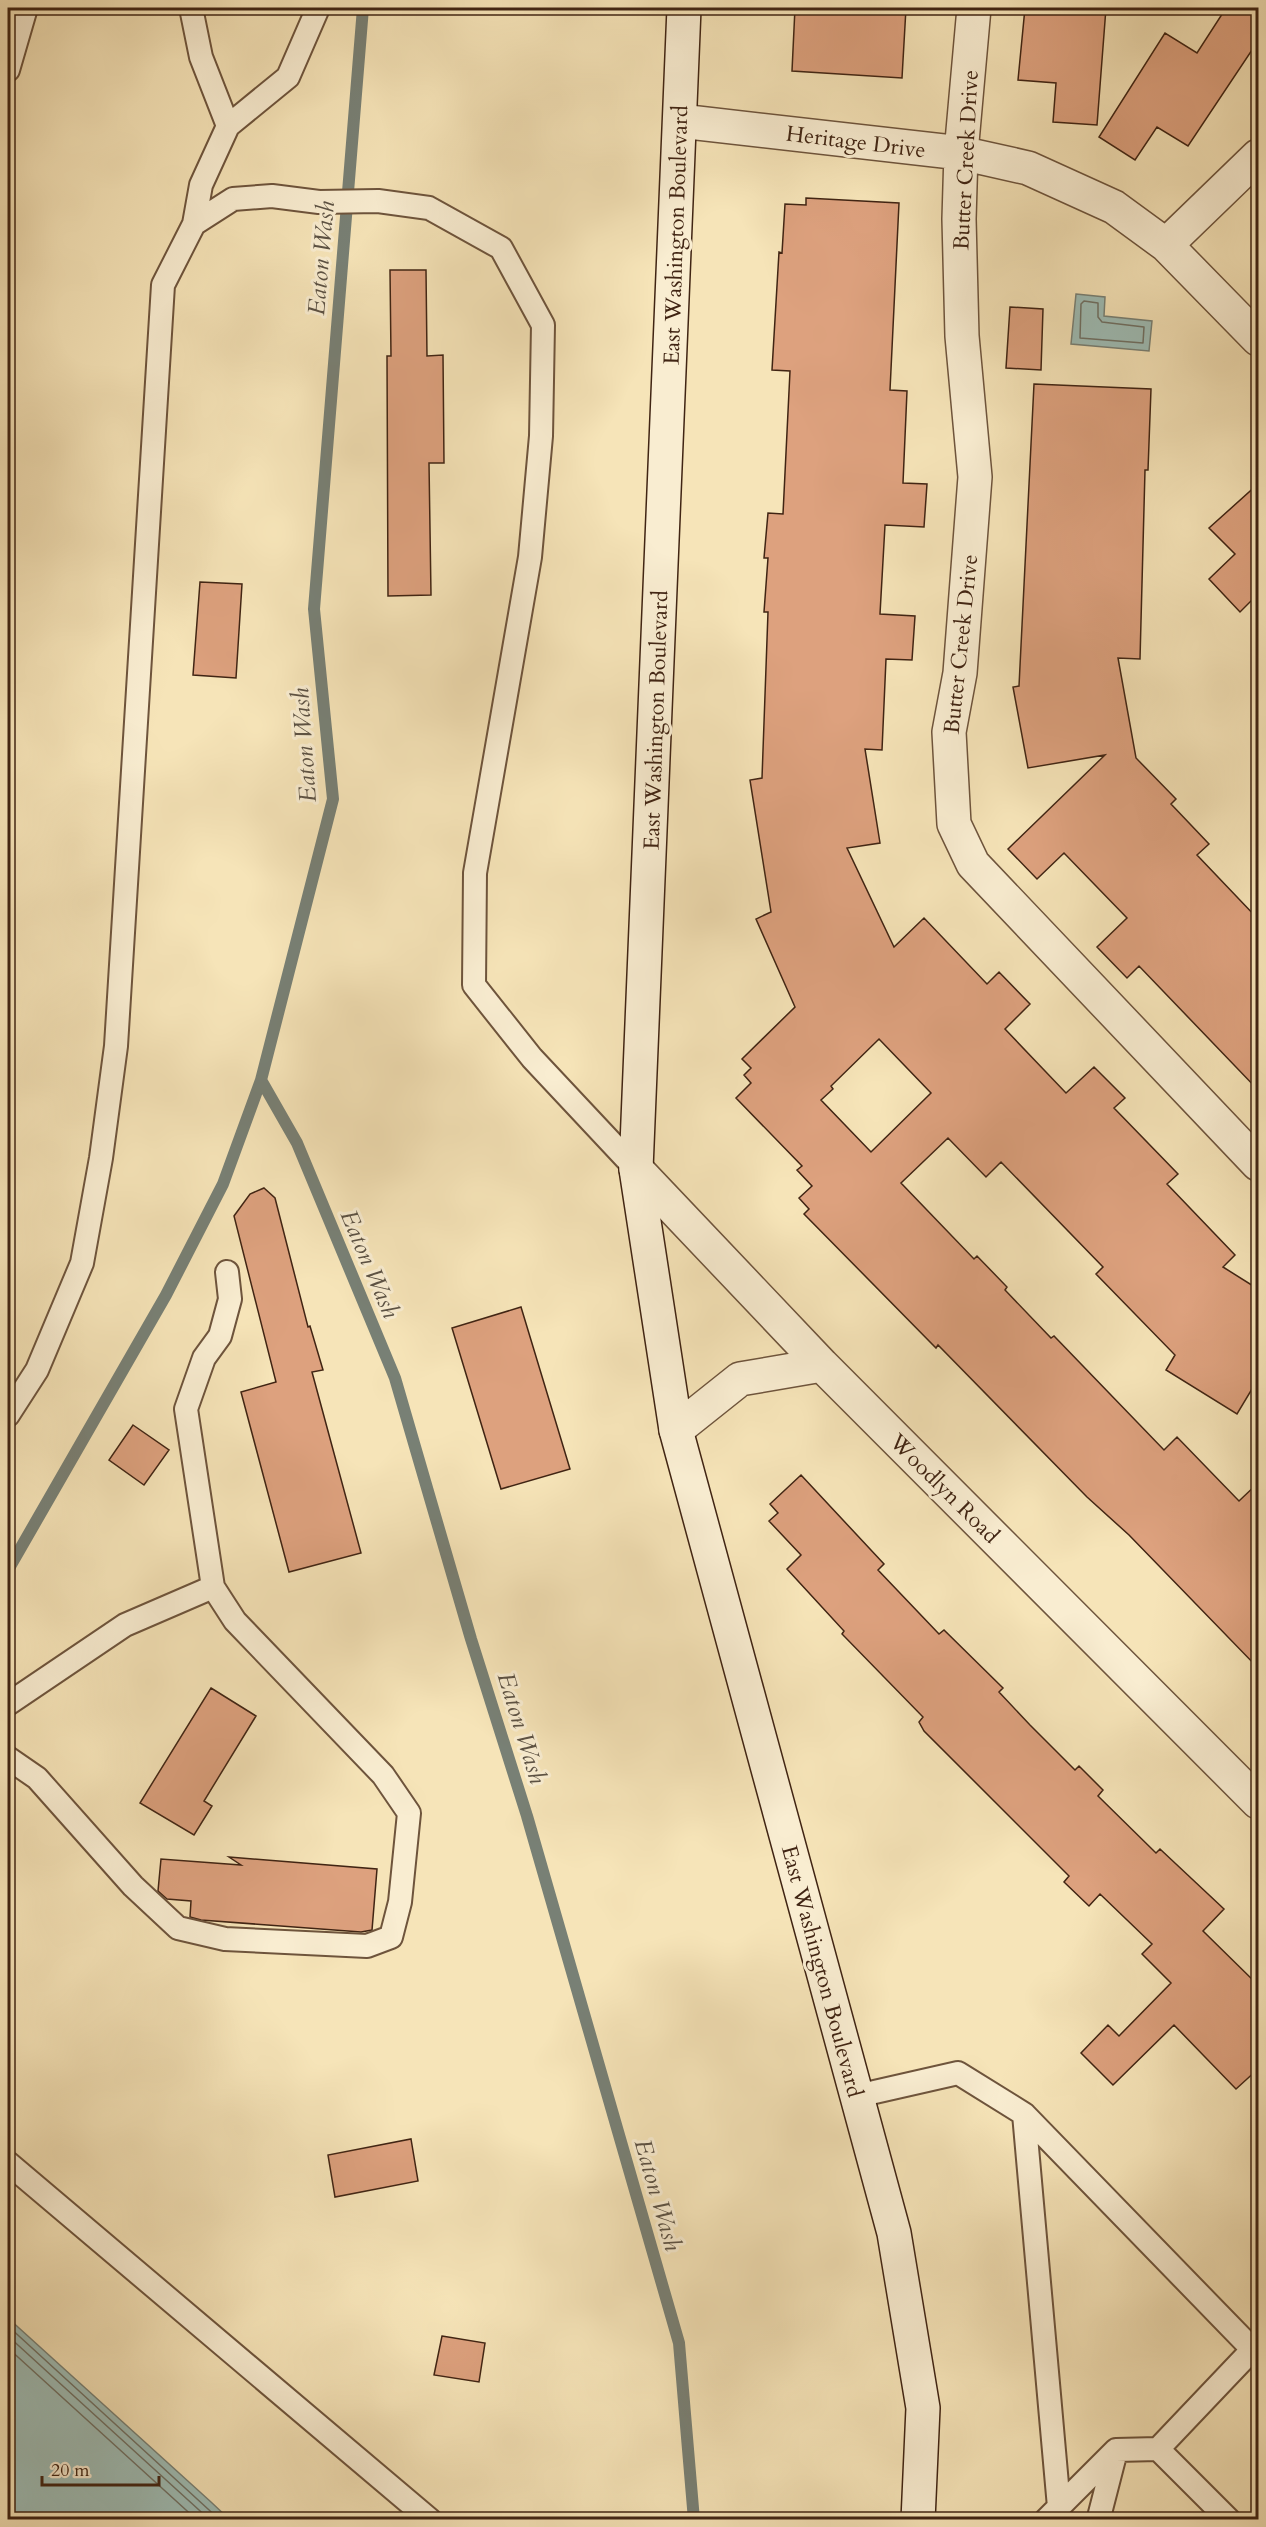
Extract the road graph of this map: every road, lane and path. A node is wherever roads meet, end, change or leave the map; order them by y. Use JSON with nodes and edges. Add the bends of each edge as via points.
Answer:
{"nodes":[{"id":1,"x":26,"y":8,"type":"edge"},
{"id":2,"x":190,"y":8,"type":"edge"},
{"id":3,"x":318,"y":8,"type":"edge"},
{"id":4,"x":684,"y":8,"type":"edge"},
{"id":5,"x":974,"y":8,"type":"edge"},
{"id":6,"x":8,"y":70,"type":"edge"},
{"id":7,"x":680,"y":121,"type":"junction"},
{"id":8,"x":228,"y":126,"type":"junction"},
{"id":9,"x":961,"y":153,"type":"junction"},
{"id":10,"x":1258,"y":156,"type":"edge"},
{"id":11,"x":194,"y":224,"type":"junction"},
{"id":12,"x":1166,"y":245,"type":"junction"},
{"id":13,"x":1258,"y":339,"type":"edge"},
{"id":14,"x":1258,"y":1164,"type":"edge"},
{"id":15,"x":636,"y":1169,"type":"junction"},
{"id":16,"x":227,"y":1272,"type":"dead end"},
{"id":17,"x":822,"y":1365,"type":"junction"},
{"id":18,"x":8,"y":1415,"type":"edge"},
{"id":19,"x":676,"y":1430,"type":"junction"},
{"id":20,"x":213,"y":1587,"type":"junction"},
{"id":21,"x":8,"y":1704,"type":"edge"},
{"id":22,"x":8,"y":1758,"type":"edge"},
{"id":23,"x":1258,"y":1802,"type":"edge"},
{"id":24,"x":857,"y":2096,"type":"junction"},
{"id":25,"x":1024,"y":2114,"type":"junction"},
{"id":26,"x":8,"y":2163,"type":"edge"},
{"id":27,"x":1256,"y":2352,"type":"edge"},
{"id":28,"x":1158,"y":2449,"type":"junction"},
{"id":29,"x":1116,"y":2450,"type":"junction"},
{"id":30,"x":1053,"y":2513,"type":"edge"},
{"id":31,"x":1099,"y":2517,"type":"dead end"},
{"id":32,"x":430,"y":2520,"type":"edge"},
{"id":33,"x":918,"y":2520,"type":"edge"},
{"id":34,"x":1229,"y":2520,"type":"edge"}],
"edges":[{"from":1,"to":6,"type":"lane"},
{"from":2,"to":8,"type":"lane","via":[[201,57]]},
{"from":3,"to":8,"type":"lane","via":[[288,77]]},
{"from":4,"to":7,"type":"street","name":"East Washington Boulevard"},
{"from":5,"to":9,"type":"street","name":"Butter Creek Drive"},
{"from":7,"to":9,"type":"street","name":"Heritage Drive"},
{"from":7,"to":15,"type":"street","name":"East Washington Boulevard"},
{"from":8,"to":11,"type":"lane","via":[[201,185]]},
{"from":9,"to":12,"type":"street","name":"Heritage Drive","via":[[1028,168],[1114,207]]},
{"from":9,"to":14,"type":"street","name":"Butter Creek Drive","via":[[962,336],[975,477],[960,673],[949,732],[954,824],[973,864]]},
{"from":10,"to":12,"type":"street"},
{"from":11,"to":15,"type":"lane","via":[[233,199],[272,196],[319,202],[378,201],[429,208],[501,249],[543,325],[541,436],[530,557],[475,873],[474,985],[532,1058]]},
{"from":11,"to":18,"type":"lane","via":[[163,285],[116,1047],[101,1158],[82,1263],[37,1370]]},
{"from":12,"to":13,"type":"street","name":"Heritage Drive"},
{"from":15,"to":17,"type":"street","name":"Woodlyn Road"},
{"from":15,"to":19,"type":"street","name":"East Washington Boulevard"},
{"from":16,"to":20,"type":"lane","via":[[230,1299],[220,1336],[204,1359],[186,1409]]},
{"from":17,"to":19,"type":"street","via":[[740,1379]]},
{"from":17,"to":23,"type":"street","name":"Woodlyn Road"},
{"from":19,"to":24,"type":"street","name":"East Washington Boulevard"},
{"from":20,"to":21,"type":"lane","via":[[125,1625]]},
{"from":20,"to":22,"type":"lane","via":[[236,1621],[382,1776],[409,1813],[400,1902],[391,1938],[367,1946],[225,1939],[178,1928],[133,1886],[37,1778]]},
{"from":24,"to":25,"type":"lane","via":[[958,2073]]},
{"from":24,"to":33,"type":"street","name":"East Washington Boulevard","via":[[894,2233],[923,2408]]},
{"from":25,"to":27,"type":"lane"},
{"from":25,"to":30,"type":"lane"},
{"from":26,"to":32,"type":"lane"},
{"from":27,"to":28,"type":"lane"},
{"from":28,"to":29,"type":"lane"},
{"from":28,"to":34,"type":"lane"},
{"from":29,"to":30,"type":"lane"},
{"from":29,"to":31,"type":"lane"}]}
